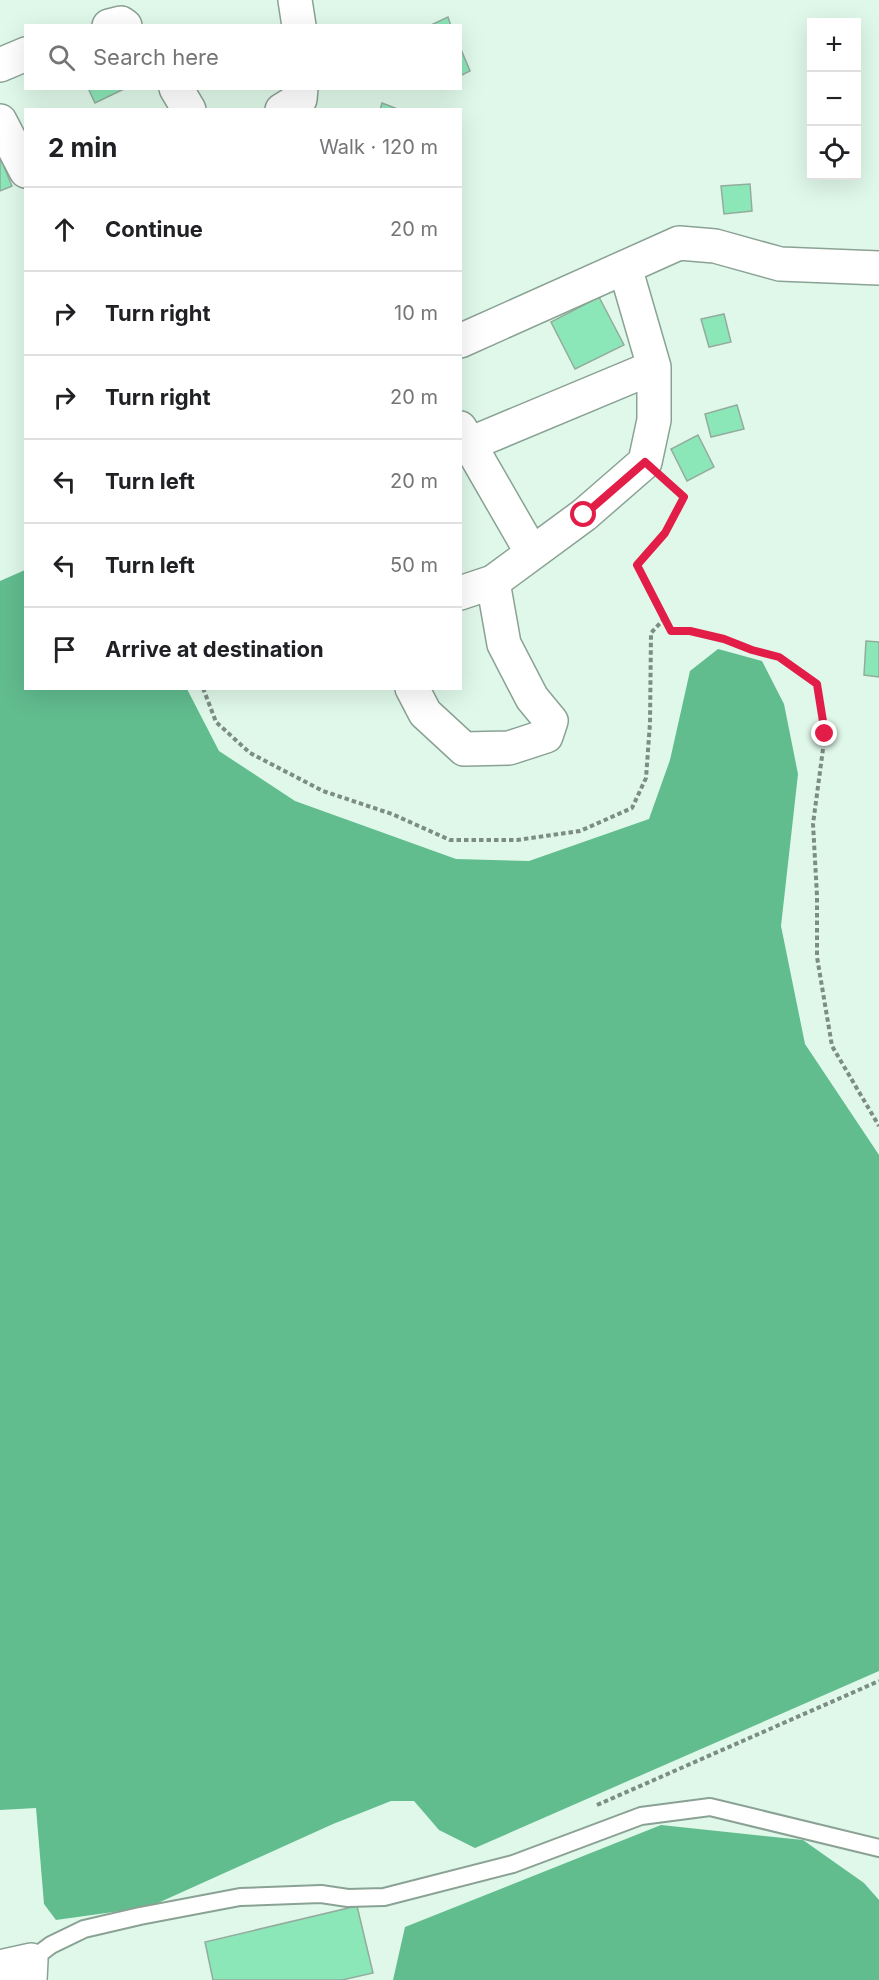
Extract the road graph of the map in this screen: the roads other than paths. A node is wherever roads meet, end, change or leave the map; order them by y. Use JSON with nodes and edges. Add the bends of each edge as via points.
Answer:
{"nodes":[{"id":1,"x":294,"y":0,"type":"edge"},
{"id":2,"x":299,"y":24,"type":"edge"},
{"id":3,"x":24,"y":55,"type":"edge"},
{"id":4,"x":0,"y":65,"type":"edge"},
{"id":5,"x":177,"y":90,"type":"edge"},
{"id":6,"x":301,"y":90,"type":"edge"},
{"id":7,"x":188,"y":108,"type":"edge"},
{"id":8,"x":285,"y":108,"type":"edge"},
{"id":9,"x":0,"y":121,"type":"edge"},
{"id":10,"x":24,"y":167,"type":"edge"},
{"id":11,"x":625,"y":267,"type":"junction"},
{"id":12,"x":879,"y":268,"type":"edge"},
{"id":13,"x":462,"y":340,"type":"edge"},
{"id":14,"x":654,"y":368,"type":"junction"},
{"id":15,"x":464,"y":440,"type":"edge"},
{"id":16,"x":532,"y":553,"type":"junction"},
{"id":17,"x":493,"y":582,"type":"junction"},
{"id":18,"x":462,"y":592,"type":"edge"},
{"id":19,"x":413,"y":690,"type":"edge"},
{"id":20,"x":879,"y":1848,"type":"edge"},
{"id":21,"x":20,"y":1969,"type":"edge"}],
"edges":[{"from":1,"to":2,"type":"street"},
{"from":3,"to":4,"type":"street"},
{"from":5,"to":7,"type":"street"},
{"from":6,"to":8,"type":"street","via":[[300,99]]},
{"from":9,"to":10,"type":"street"},
{"from":11,"to":12,"type":"street","via":[[679,243],[715,246],[780,264]]},
{"from":11,"to":13,"type":"street"},
{"from":11,"to":14,"type":"street"},
{"from":14,"to":15,"type":"street"},
{"from":14,"to":16,"type":"street","via":[[654,420],[645,462],[584,515]]},
{"from":15,"to":16,"type":"street"},
{"from":16,"to":17,"type":"street"},
{"from":17,"to":18,"type":"street"},
{"from":17,"to":19,"type":"street","via":[[504,644],[532,698],[551,721],[546,736],[510,748],[464,748],[424,713]]},
{"from":20,"to":21,"type":"lane","via":[[710,1807],[641,1816],[513,1864],[384,1897],[240,1897],[84,1929],[51,1945]]}]}
